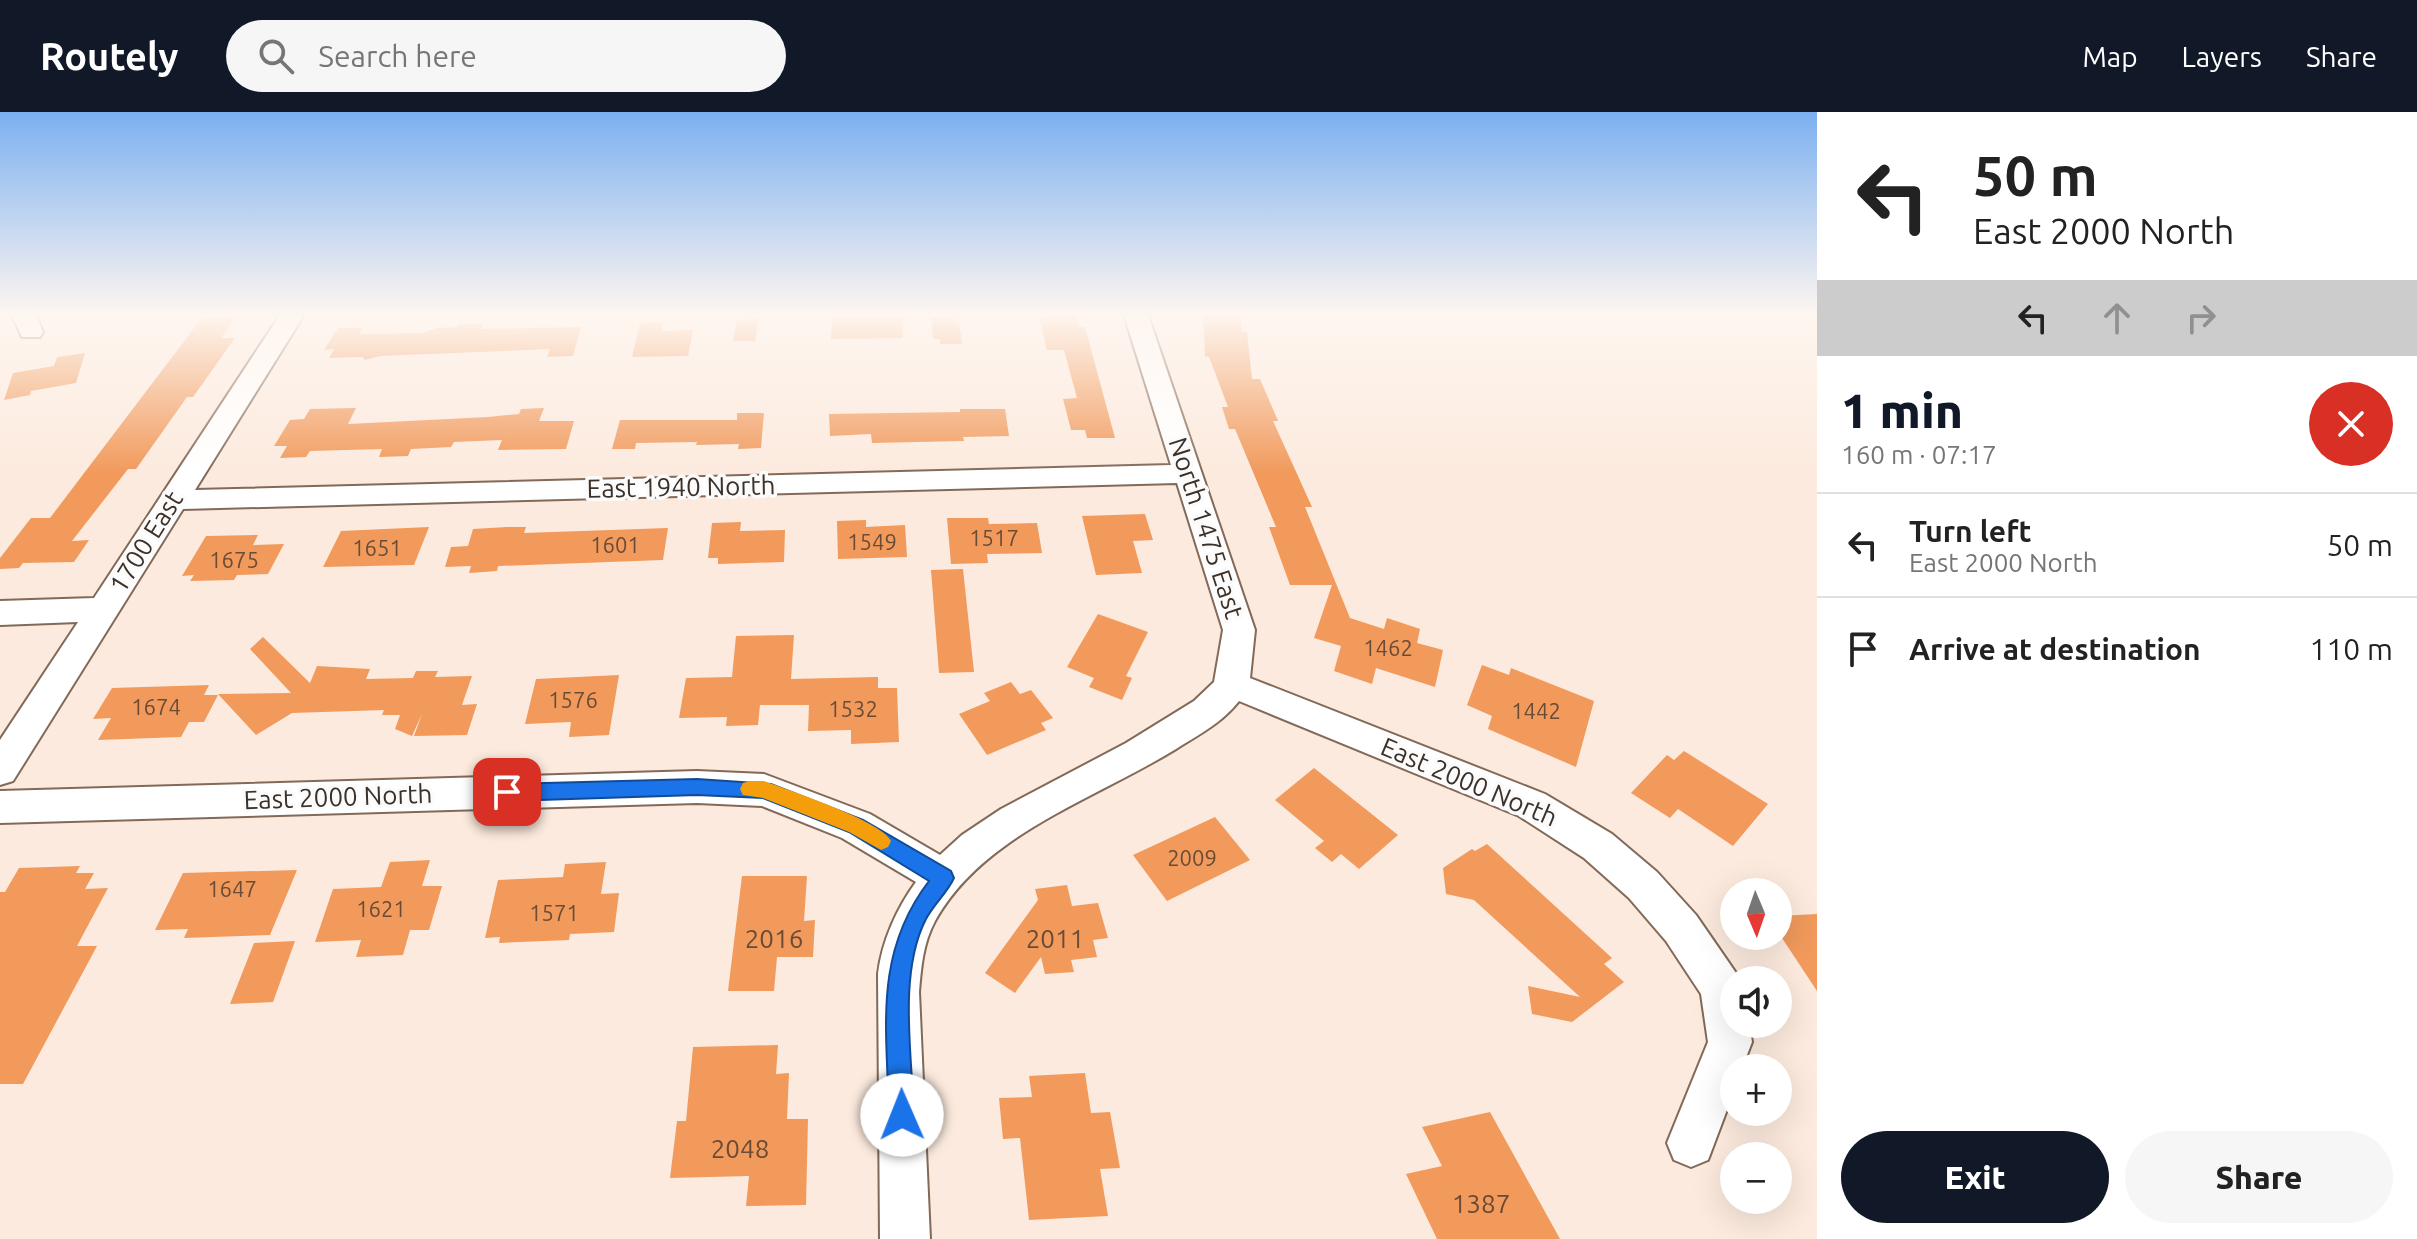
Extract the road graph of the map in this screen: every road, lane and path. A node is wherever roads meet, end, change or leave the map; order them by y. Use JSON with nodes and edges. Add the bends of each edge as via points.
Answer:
{"nodes":[{"id":1,"x":258,"y":368,"type":"edge"},
{"id":2,"x":1154,"y":368,"type":"edge"},
{"id":3,"x":1190,"y":474,"type":"junction"},
{"id":4,"x":173,"y":500,"type":"junction"},
{"id":5,"x":104,"y":609,"type":"junction"},
{"id":6,"x":0,"y":613,"type":"edge"},
{"id":7,"x":1231,"y":684,"type":"junction"},
{"id":8,"x":0,"y":770,"type":"edge"},
{"id":9,"x":0,"y":807,"type":"edge"},
{"id":10,"x":944,"y":878,"type":"junction"},
{"id":11,"x":1691,"y":1143,"type":"dead end"},
{"id":12,"x":905,"y":1239,"type":"edge"}],
"edges":[{"from":1,"to":4,"type":"street","name":"1700 East"},
{"from":2,"to":3,"type":"street","name":"North 1475 East"},
{"from":3,"to":4,"type":"street","name":"East 1940 North"},
{"from":3,"to":7,"type":"street","name":"North 1475 East","via":[[1239,630]]},
{"from":4,"to":5,"type":"street","name":"1700 East"},
{"from":5,"to":6,"type":"street"},
{"from":5,"to":8,"type":"street","name":"1700 East"},
{"from":7,"to":10,"type":"street","via":[[1213,706],[1163,741],[981,841]]},
{"from":7,"to":11,"type":"street","name":"East 2000 North","via":[[1532,805],[1598,846],[1643,885],[1681,928],[1721,988],[1730,1042]]},
{"from":9,"to":10,"type":"street","name":"East 2000 North","via":[[697,787],[764,790],[856,826]]},
{"from":10,"to":12,"type":"street","via":[[917,913],[902,955],[898,992]]}]}
